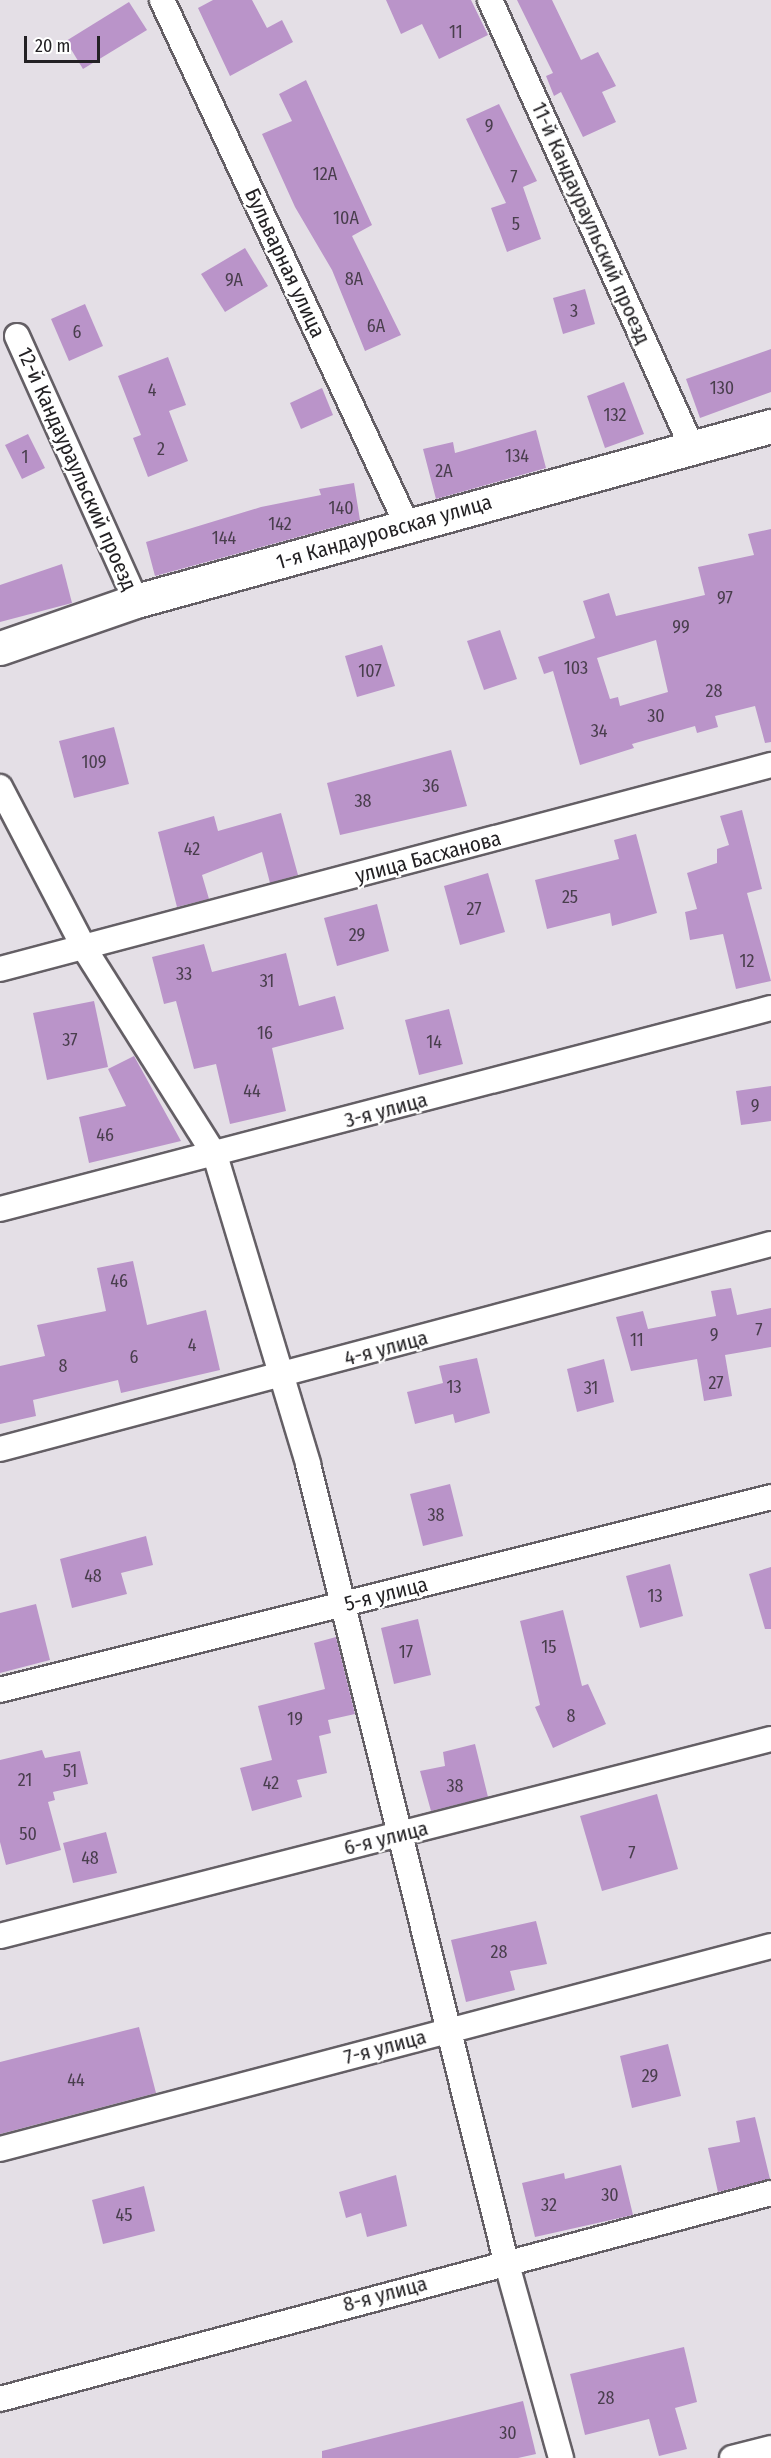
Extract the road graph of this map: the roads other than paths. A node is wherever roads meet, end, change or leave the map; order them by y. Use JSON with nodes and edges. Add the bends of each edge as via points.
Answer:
{"nodes":[{"id":1,"x":162,"y":0,"type":"edge"},
{"id":2,"x":490,"y":0,"type":"edge"},
{"id":3,"x":17,"y":336,"type":"dead end"},
{"id":4,"x":771,"y":426,"type":"edge"},
{"id":5,"x":691,"y":446,"type":"junction"},
{"id":6,"x":408,"y":525,"type":"junction"},
{"id":7,"x":136,"y":602,"type":"junction"},
{"id":8,"x":0,"y":648,"type":"edge"},
{"id":9,"x":771,"y":765,"type":"edge"},
{"id":10,"x":0,"y":787,"type":"edge"},
{"id":11,"x":84,"y":948,"type":"junction"},
{"id":12,"x":0,"y":969,"type":"edge"},
{"id":13,"x":771,"y":1008,"type":"edge"},
{"id":14,"x":215,"y":1155,"type":"junction"},
{"id":15,"x":0,"y":1209,"type":"edge"},
{"id":16,"x":771,"y":1244,"type":"edge"},
{"id":17,"x":279,"y":1377,"type":"junction"},
{"id":18,"x":0,"y":1449,"type":"edge"},
{"id":19,"x":771,"y":1497,"type":"edge"},
{"id":20,"x":343,"y":1605,"type":"junction"},
{"id":21,"x":0,"y":1690,"type":"edge"},
{"id":22,"x":771,"y":1739,"type":"edge"},
{"id":23,"x":400,"y":1835,"type":"junction"},
{"id":24,"x":0,"y":1936,"type":"edge"},
{"id":25,"x":771,"y":1946,"type":"edge"},
{"id":26,"x":449,"y":2030,"type":"junction"},
{"id":27,"x":0,"y":2149,"type":"edge"},
{"id":28,"x":771,"y":2193,"type":"edge"},
{"id":29,"x":506,"y":2261,"type":"junction"},
{"id":30,"x":0,"y":2399,"type":"edge"},
{"id":31,"x":771,"y":2448,"type":"edge"},
{"id":32,"x":561,"y":2458,"type":"edge"},
{"id":33,"x":732,"y":2458,"type":"edge"}],
"edges":[{"from":1,"to":6,"type":"street","name":"Бульварная улица"},
{"from":2,"to":5,"type":"street","name":"11-й Кандаураульский проезд"},
{"from":3,"to":7,"type":"street","name":"12-й Кандаураульский проезд"},
{"from":4,"to":5,"type":"street","name":"1-я Кандауровская улица"},
{"from":5,"to":6,"type":"street","name":"1-я Кандауровская улица"},
{"from":6,"to":7,"type":"street","name":"1-я Кандауровская улица"},
{"from":7,"to":8,"type":"street","name":"1-я Кандауровская улица"},
{"from":9,"to":11,"type":"street","name":"улица Басханова"},
{"from":10,"to":11,"type":"street"},
{"from":11,"to":12,"type":"street","name":"улица Басханова"},
{"from":11,"to":14,"type":"street"},
{"from":13,"to":14,"type":"street","name":"3-я улица"},
{"from":14,"to":15,"type":"street","name":"3-я улица"},
{"from":14,"to":17,"type":"street"},
{"from":16,"to":17,"type":"street","name":"4-я улица"},
{"from":17,"to":18,"type":"street","name":"4-я улица"},
{"from":17,"to":20,"type":"street","via":[[308,1464]]},
{"from":19,"to":20,"type":"street","name":"5-я улица"},
{"from":20,"to":21,"type":"street","name":"5-я улица"},
{"from":20,"to":23,"type":"street"},
{"from":22,"to":23,"type":"street","name":"6-я улица"},
{"from":23,"to":24,"type":"street","name":"6-я улица"},
{"from":23,"to":26,"type":"street"},
{"from":25,"to":26,"type":"street","name":"7-я улица"},
{"from":26,"to":27,"type":"street","name":"7-я улица"},
{"from":26,"to":29,"type":"street"},
{"from":28,"to":29,"type":"street","name":"8-я улица"},
{"from":29,"to":30,"type":"street","name":"8-я улица"},
{"from":29,"to":32,"type":"street"},
{"from":31,"to":33,"type":"street"}]}
